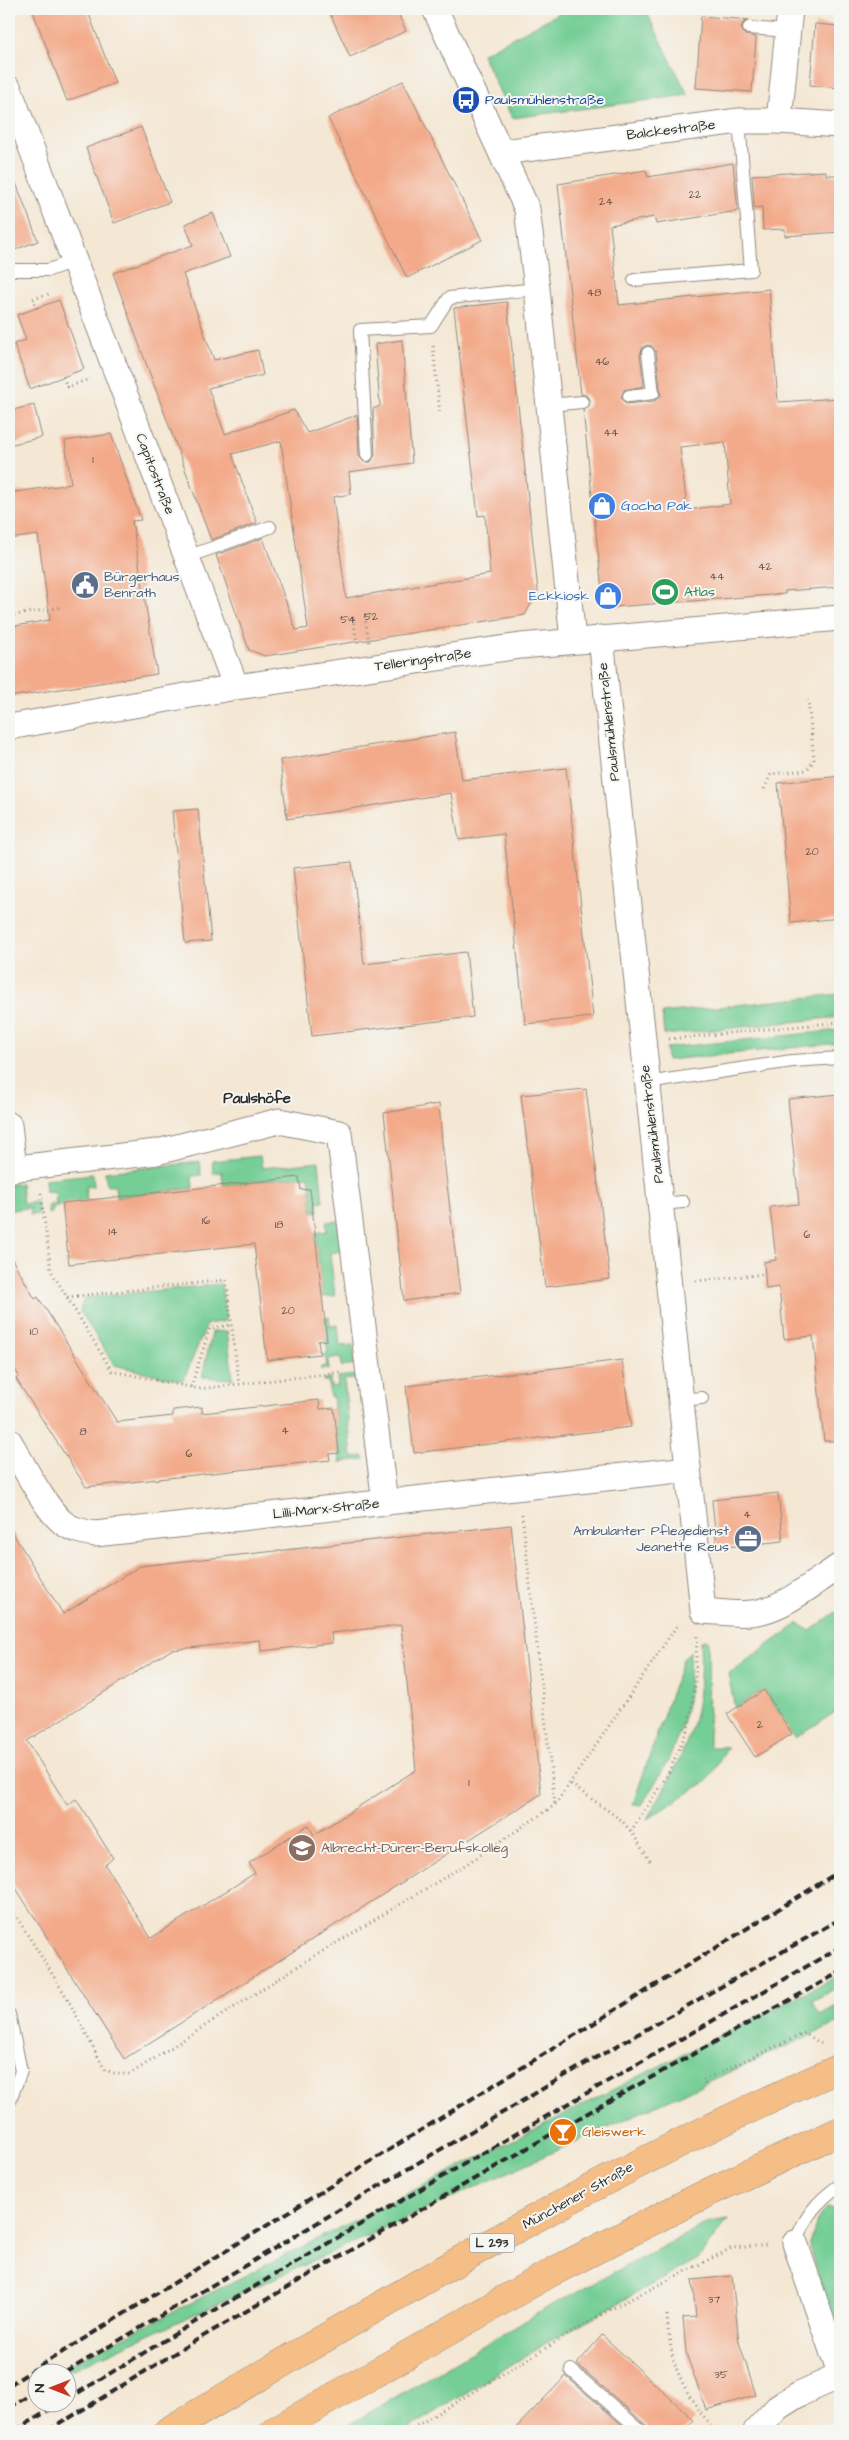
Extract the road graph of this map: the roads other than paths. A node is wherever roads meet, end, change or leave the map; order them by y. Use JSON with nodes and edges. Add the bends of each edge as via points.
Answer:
{"nodes":[{"id":1,"x":435,"y":9,"type":"edge"},
{"id":2,"x":788,"y":20,"type":"edge"},
{"id":3,"x":748,"y":28,"type":"dead end"},
{"id":4,"x":9,"y":89,"type":"edge"},
{"id":5,"x":779,"y":121,"type":"junction"},
{"id":6,"x":739,"y":122,"type":"junction"},
{"id":7,"x":840,"y":125,"type":"edge"},
{"id":8,"x":502,"y":152,"type":"junction"},
{"id":9,"x":76,"y":260,"type":"junction"},
{"id":10,"x":9,"y":270,"type":"edge"},
{"id":11,"x":634,"y":280,"type":"dead end"},
{"id":12,"x":538,"y":289,"type":"junction"},
{"id":13,"x":648,"y":353,"type":"dead end"},
{"id":14,"x":629,"y":396,"type":"dead end"},
{"id":15,"x":582,"y":402,"type":"dead end"},
{"id":16,"x":549,"y":405,"type":"junction"},
{"id":17,"x":367,"y":455,"type":"dead end"},
{"id":18,"x":270,"y":527,"type":"dead end"},
{"id":19,"x":187,"y":557,"type":"junction"},
{"id":20,"x":840,"y":618,"type":"edge"},
{"id":21,"x":600,"y":638,"type":"junction"},
{"id":22,"x":573,"y":640,"type":"junction"},
{"id":23,"x":236,"y":687,"type":"junction"},
{"id":24,"x":9,"y":727,"type":"edge"},
{"id":25,"x":840,"y":1058,"type":"edge"},
{"id":26,"x":647,"y":1083,"type":"junction"},
{"id":27,"x":9,"y":1125,"type":"edge"},
{"id":28,"x":11,"y":1169,"type":"edge"},
{"id":29,"x":9,"y":1441,"type":"edge"},
{"id":30,"x":688,"y":1469,"type":"junction"},
{"id":31,"x":385,"y":1503,"type":"junction"},
{"id":32,"x":840,"y":1566,"type":"edge"},
{"id":33,"x":9,"y":2014,"type":"edge"},
{"id":34,"x":840,"y":2068,"type":"edge"},
{"id":35,"x":9,"y":2103,"type":"edge"},
{"id":36,"x":840,"y":2131,"type":"edge"},
{"id":37,"x":840,"y":2185,"type":"edge"},
{"id":38,"x":795,"y":2243,"type":"joint"},
{"id":39,"x":571,"y":2370,"type":"dead end"},
{"id":40,"x":840,"y":2375,"type":"edge"},
{"id":41,"x":168,"y":2431,"type":"edge"},
{"id":42,"x":274,"y":2431,"type":"edge"},
{"id":43,"x":640,"y":2431,"type":"edge"},
{"id":44,"x":756,"y":2431,"type":"edge"}],
"edges":[{"from":1,"to":8,"type":"street"},
{"from":2,"to":3,"type":"lane"},
{"from":2,"to":5,"type":"street"},
{"from":4,"to":9,"type":"street","name":"Capitostraße"},
{"from":5,"to":6,"type":"street","name":"Balckestraße"},
{"from":5,"to":7,"type":"street","name":"Balckestraße"},
{"from":6,"to":8,"type":"street","name":"Balckestraße"},
{"from":6,"to":11,"type":"lane","via":[[751,270]]},
{"from":8,"to":12,"type":"street","via":[[527,209]]},
{"from":9,"to":10,"type":"lane","via":[[49,270]]},
{"from":9,"to":19,"type":"street","name":"Capitostraße"},
{"from":12,"to":16,"type":"street"},
{"from":12,"to":17,"type":"lane","via":[[449,298],[431,326],[360,330]]},
{"from":13,"to":14,"type":"lane","via":[[653,393]]},
{"from":15,"to":16,"type":"lane"},
{"from":16,"to":22,"type":"street"},
{"from":18,"to":19,"type":"lane"},
{"from":19,"to":23,"type":"street","name":"Capitostraße"},
{"from":20,"to":21,"type":"street","name":"Telleringstraße"},
{"from":21,"to":22,"type":"street","name":"Telleringstraße"},
{"from":21,"to":26,"type":"street","name":"Paulsmühlenstraße"},
{"from":22,"to":23,"type":"street","name":"Telleringstraße"},
{"from":23,"to":24,"type":"street","name":"Telleringstraße"},
{"from":25,"to":26,"type":"lane","via":[[792,1061]]},
{"from":26,"to":30,"type":"street","name":"Paulsmühlenstraße","via":[[672,1203],[668,1284],[691,1399]]},
{"from":27,"to":28,"type":"street"},
{"from":28,"to":31,"type":"street","via":[[157,1152],[279,1121],[338,1133]]},
{"from":29,"to":31,"type":"street","name":"Lilli-Marx-Straße","via":[[62,1522],[78,1531],[94,1534]]},
{"from":30,"to":31,"type":"street","name":"Lilli-Marx-Straße"},
{"from":30,"to":32,"type":"street","name":"Paulsmühlenstraße","via":[[703,1611],[736,1614],[763,1611]]},
{"from":33,"to":35,"type":"lane","via":[[21,2071]]},
{"from":34,"to":41,"type":"highway","name":"Münchener Straße","number":"L 293","via":[[675,2144],[574,2196]]},
{"from":36,"to":42,"type":"highway","via":[[707,2193],[552,2272]]},
{"from":37,"to":38,"type":"lane","via":[[824,2196],[803,2221]]},
{"from":38,"to":40,"type":"street"},
{"from":39,"to":43,"type":"lane"},
{"from":40,"to":44,"type":"street","via":[[777,2408]]}]}
